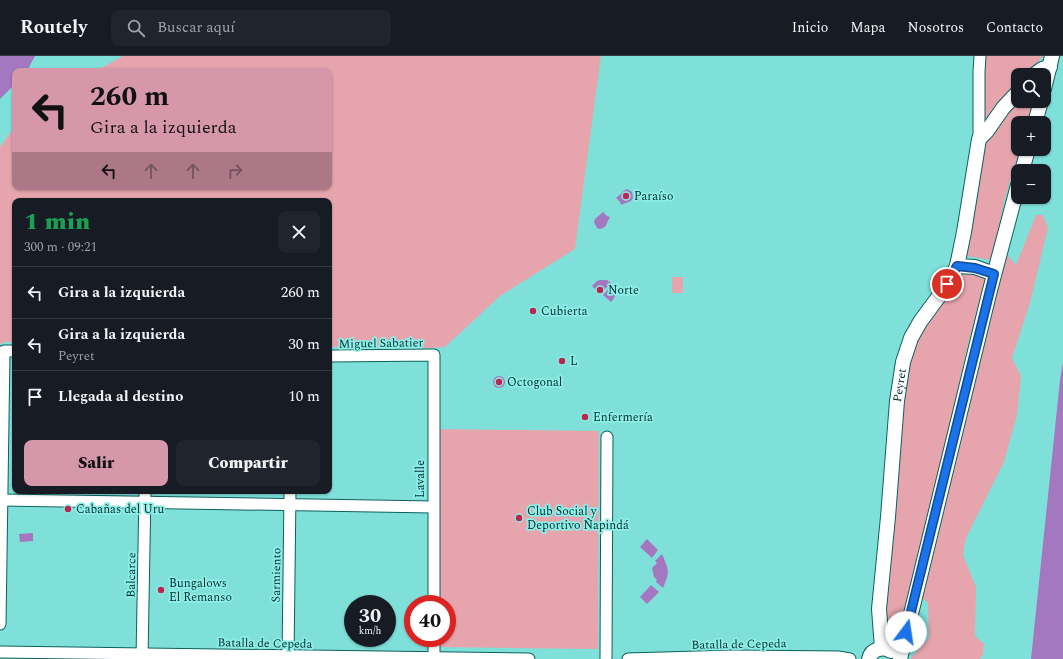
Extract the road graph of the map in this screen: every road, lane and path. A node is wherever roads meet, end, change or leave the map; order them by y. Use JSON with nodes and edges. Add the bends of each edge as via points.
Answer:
{"nodes":[{"id":1,"x":980,"y":56,"type":"edge"},
{"id":2,"x":1011,"y":100,"type":"edge"},
{"id":3,"x":979,"y":139,"type":"junction"},
{"id":4,"x":1013,"y":204,"type":"edge"},
{"id":5,"x":957,"y":266,"type":"junction"},
{"id":6,"x":994,"y":274,"type":"junction"},
{"id":7,"x":10,"y":351,"type":"edge"},
{"id":8,"x":434,"y":355,"type":"joint"},
{"id":9,"x":332,"y":356,"type":"edge"},
{"id":10,"x":607,"y":437,"type":"dead end"},
{"id":11,"x":290,"y":494,"type":"edge"},
{"id":12,"x":145,"y":497,"type":"edge"},
{"id":13,"x":2,"y":500,"type":"junction"},
{"id":14,"x":290,"y":505,"type":"junction"},
{"id":15,"x":433,"y":507,"type":"junction"},
{"id":16,"x":434,"y":595,"type":"edge"},
{"id":17,"x":0,"y":624,"type":"edge"},
{"id":18,"x":434,"y":647,"type":"edge"},
{"id":19,"x":882,"y":648,"type":"junction"},
{"id":20,"x":0,"y":652,"type":"edge"},
{"id":21,"x":142,"y":656,"type":"edge"},
{"id":22,"x":288,"y":658,"type":"edge"},
{"id":23,"x":434,"y":658,"type":"edge"},
{"id":24,"x":732,"y":658,"type":"edge"},
{"id":25,"x":529,"y":659,"type":"edge"},
{"id":26,"x":606,"y":659,"type":"edge"},
{"id":27,"x":628,"y":659,"type":"edge"},
{"id":28,"x":850,"y":659,"type":"edge"},
{"id":29,"x":869,"y":659,"type":"edge"},
{"id":30,"x":900,"y":659,"type":"edge"}],
"edges":[{"from":1,"to":3,"type":"street","name":"Peyret"},
{"from":2,"to":3,"type":"street"},
{"from":3,"to":5,"type":"street","name":"Peyret"},
{"from":4,"to":6,"type":"street"},
{"from":5,"to":6,"type":"street"},
{"from":5,"to":19,"type":"street","name":"Peyret","via":[[920,322],[911,338],[903,362],[897,401],[879,609]]},
{"from":6,"to":30,"type":"street"},
{"from":7,"to":13,"type":"street"},
{"from":8,"to":9,"type":"street","name":"Miguel Sabatier"},
{"from":8,"to":15,"type":"street","name":"Lavalle"},
{"from":10,"to":26,"type":"street"},
{"from":11,"to":14,"type":"street","name":"Sarmiento"},
{"from":12,"to":13,"type":"street"},
{"from":12,"to":14,"type":"street"},
{"from":12,"to":21,"type":"street","name":"Balcarce"},
{"from":13,"to":17,"type":"street"},
{"from":14,"to":15,"type":"street"},
{"from":14,"to":22,"type":"street","name":"Sarmiento"},
{"from":15,"to":16,"type":"street","name":"Lavalle"},
{"from":18,"to":23,"type":"street"},
{"from":19,"to":29,"type":"street","via":[[874,651]]},
{"from":19,"to":30,"type":"street","via":[[887,648]]},
{"from":20,"to":21,"type":"street","name":"Batalla de Cepeda"},
{"from":21,"to":22,"type":"street","name":"Batalla de Cepeda"},
{"from":22,"to":23,"type":"street","name":"Batalla de Cepeda"},
{"from":23,"to":25,"type":"street","name":"Batalla de Cepeda"},
{"from":24,"to":27,"type":"street","name":"Batalla de Cepeda"},
{"from":24,"to":28,"type":"street","name":"Batalla de Cepeda"}]}
